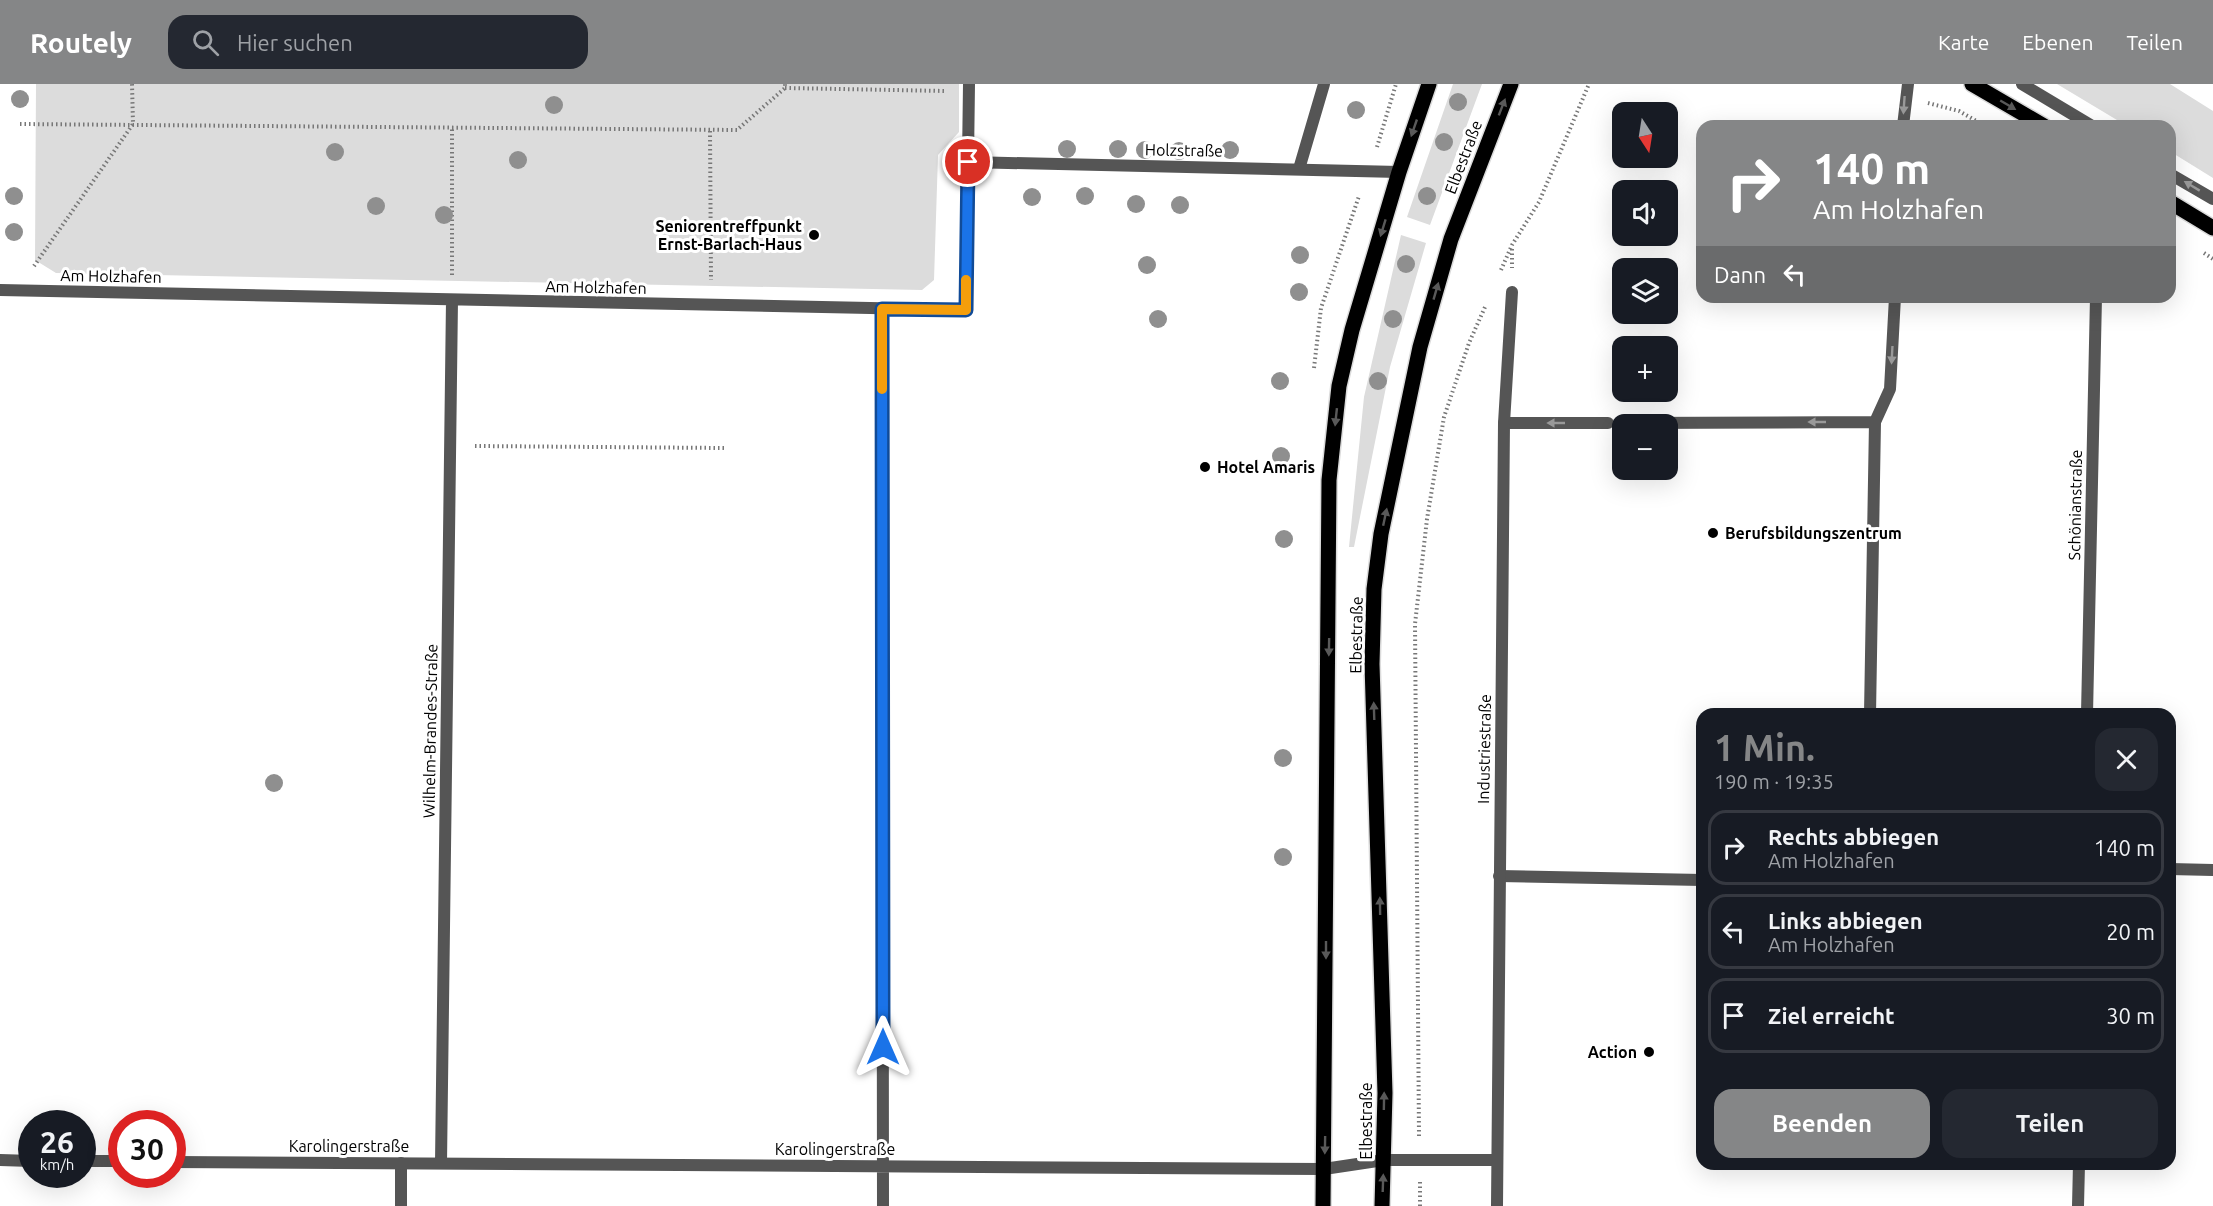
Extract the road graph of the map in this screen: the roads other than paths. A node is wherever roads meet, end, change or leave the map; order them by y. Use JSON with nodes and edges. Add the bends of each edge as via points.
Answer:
{"nodes":[{"id":1,"x":1324,"y":84,"type":"edge"},
{"id":2,"x":1429,"y":84,"type":"edge"},
{"id":3,"x":1511,"y":84,"type":"edge"},
{"id":4,"x":1908,"y":84,"type":"edge"},
{"id":5,"x":1972,"y":84,"type":"edge"},
{"id":6,"x":2022,"y":84,"type":"edge"},
{"id":7,"x":969,"y":88,"type":"edge"},
{"id":8,"x":1903,"y":120,"type":"edge"},
{"id":9,"x":2034,"y":120,"type":"edge"},
{"id":10,"x":2082,"y":120,"type":"edge"},
{"id":11,"x":968,"y":162,"type":"junction"},
{"id":12,"x":1299,"y":169,"type":"junction"},
{"id":13,"x":1399,"y":172,"type":"junction"},
{"id":14,"x":2176,"y":177,"type":"edge"},
{"id":15,"x":2213,"y":199,"type":"edge"},
{"id":16,"x":2176,"y":206,"type":"edge"},
{"id":17,"x":2213,"y":228,"type":"edge"},
{"id":18,"x":0,"y":291,"type":"edge"},
{"id":19,"x":1512,"y":292,"type":"dead end"},
{"id":20,"x":452,"y":300,"type":"junction"},
{"id":21,"x":1895,"y":303,"type":"edge"},
{"id":22,"x":2096,"y":303,"type":"edge"},
{"id":23,"x":882,"y":309,"type":"junction"},
{"id":24,"x":1875,"y":422,"type":"junction"},
{"id":25,"x":1504,"y":423,"type":"junction"},
{"id":26,"x":1608,"y":423,"type":"dead end"},
{"id":27,"x":1678,"y":423,"type":"edge"},
{"id":28,"x":1870,"y":708,"type":"edge"},
{"id":29,"x":2087,"y":708,"type":"edge"},
{"id":30,"x":2176,"y":869,"type":"edge"},
{"id":31,"x":2213,"y":870,"type":"edge"},
{"id":32,"x":1499,"y":876,"type":"junction"},
{"id":33,"x":1696,"y":880,"type":"edge"},
{"id":34,"x":1384,"y":1160,"type":"junction"},
{"id":35,"x":1497,"y":1160,"type":"junction"},
{"id":36,"x":0,"y":1161,"type":"edge"},
{"id":37,"x":18,"y":1161,"type":"edge"},
{"id":38,"x":186,"y":1161,"type":"edge"},
{"id":39,"x":401,"y":1163,"type":"junction"},
{"id":40,"x":441,"y":1163,"type":"junction"},
{"id":41,"x":883,"y":1166,"type":"junction"},
{"id":42,"x":1324,"y":1169,"type":"junction"},
{"id":43,"x":2079,"y":1170,"type":"edge"},
{"id":44,"x":401,"y":1206,"type":"edge"},
{"id":45,"x":883,"y":1206,"type":"edge"},
{"id":46,"x":1323,"y":1206,"type":"edge"},
{"id":47,"x":1382,"y":1206,"type":"edge"},
{"id":48,"x":1497,"y":1206,"type":"edge"},
{"id":49,"x":2078,"y":1206,"type":"edge"}],
"edges":[{"from":1,"to":12,"type":"street"},
{"from":2,"to":13,"type":"main road","name":"Elbestraße","one_way":true},
{"from":34,"to":3,"type":"main road","name":"Elbestraße","one_way":true,"via":[[1372,664],[1374,589],[1381,534],[1420,347],[1451,239]]},
{"from":4,"to":8,"type":"street","one_way":true},
{"from":5,"to":9,"type":"main road","one_way":true},
{"from":6,"to":10,"type":"street"},
{"from":7,"to":11,"type":"street","name":"Am Holzhafen"},
{"from":11,"to":12,"type":"street","name":"Holzstraße"},
{"from":11,"to":23,"type":"street","name":"Am Holzhafen","via":[[966,310]]},
{"from":12,"to":13,"type":"street","name":"Holzstraße"},
{"from":13,"to":42,"type":"main road","name":"Elbestraße","one_way":true,"via":[[1339,386],[1329,480]]},
{"from":15,"to":14,"type":"street","one_way":true},
{"from":16,"to":17,"type":"main road"},
{"from":18,"to":20,"type":"street","name":"Am Holzhafen"},
{"from":19,"to":25,"type":"street","name":"Industriestraße"},
{"from":20,"to":23,"type":"street","name":"Am Holzhafen"},
{"from":20,"to":40,"type":"street","name":"Wilhelm-Brandes-Straße"},
{"from":21,"to":24,"type":"street","one_way":true,"via":[[1890,388]]},
{"from":22,"to":29,"type":"street","name":"Schönianstraße"},
{"from":23,"to":41,"type":"street"},
{"from":24,"to":27,"type":"street","one_way":true},
{"from":24,"to":28,"type":"street"},
{"from":26,"to":25,"type":"street","one_way":true},
{"from":25,"to":32,"type":"street","name":"Industriestraße"},
{"from":30,"to":31,"type":"street"},
{"from":32,"to":33,"type":"street"},
{"from":32,"to":35,"type":"street","name":"Industriestraße"},
{"from":34,"to":35,"type":"street","name":"Karolingerstraße"},
{"from":34,"to":42,"type":"street","name":"Karolingerstraße"},
{"from":47,"to":34,"type":"main road","name":"Elbestraße","one_way":true},
{"from":35,"to":48,"type":"street","name":"Industriestraße"},
{"from":36,"to":37,"type":"street"},
{"from":38,"to":39,"type":"street","name":"Karolingerstraße"},
{"from":39,"to":40,"type":"street","name":"Karolingerstraße"},
{"from":39,"to":44,"type":"street"},
{"from":40,"to":41,"type":"street","name":"Karolingerstraße"},
{"from":41,"to":42,"type":"street","name":"Karolingerstraße"},
{"from":41,"to":45,"type":"street"},
{"from":42,"to":46,"type":"main road","name":"Elbestraße"},
{"from":43,"to":49,"type":"street"}]}
